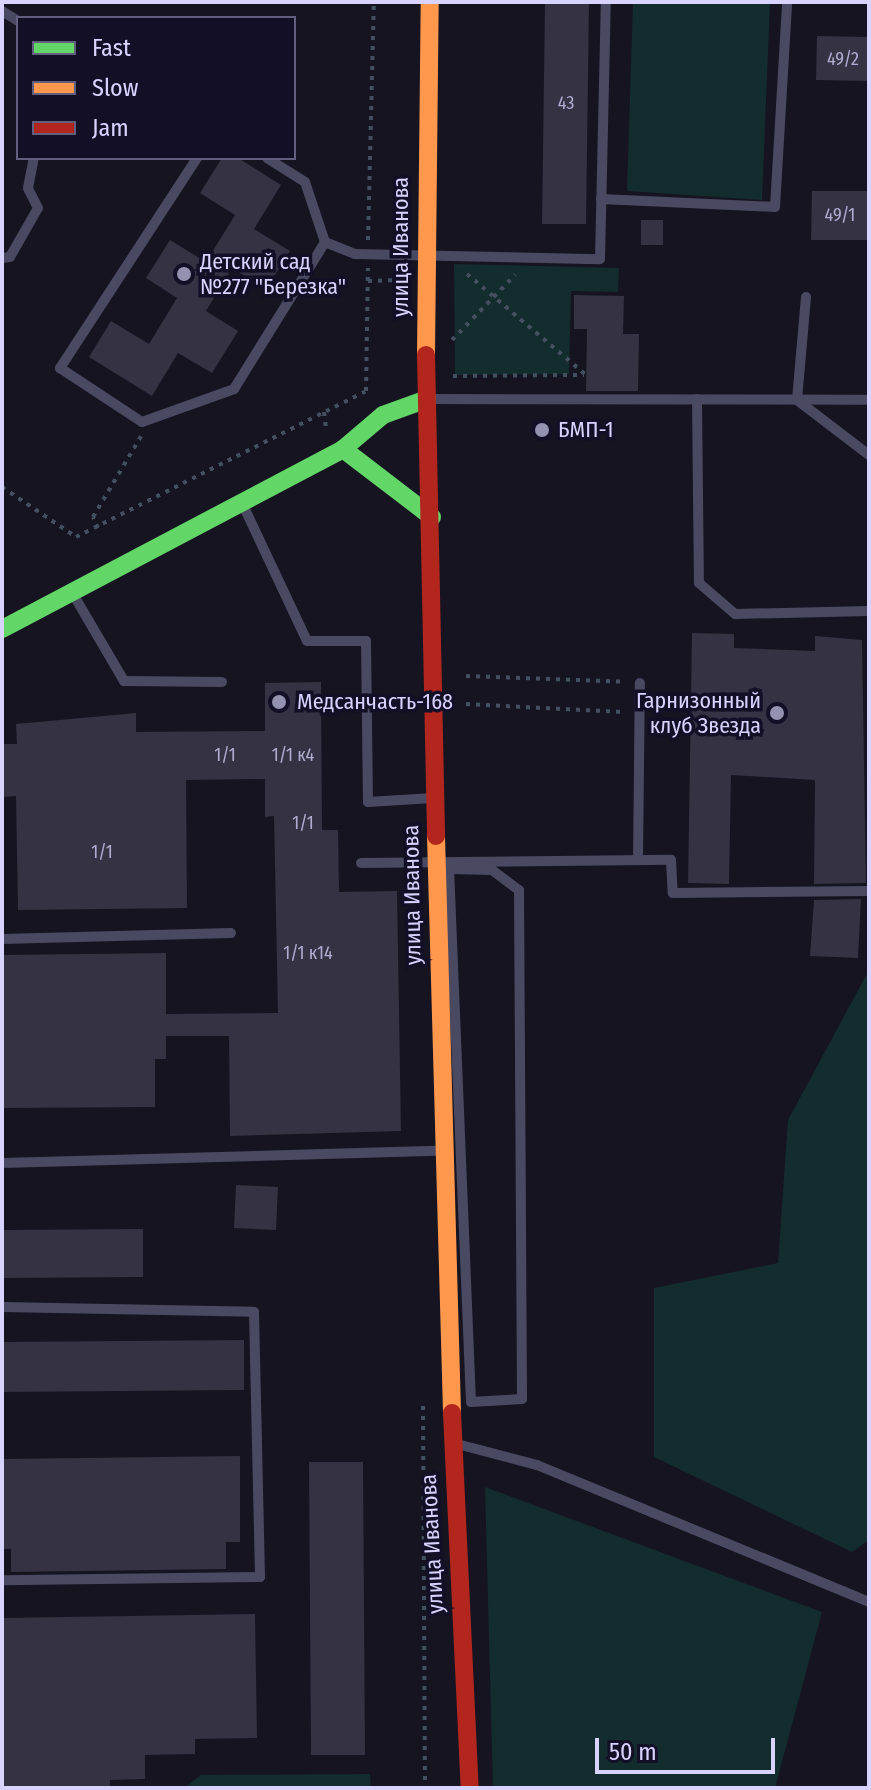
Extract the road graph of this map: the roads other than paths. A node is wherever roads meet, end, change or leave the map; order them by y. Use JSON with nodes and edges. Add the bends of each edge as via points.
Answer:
{"nodes":[{"id":1,"x":430,"y":2,"type":"edge"},
{"id":2,"x":606,"y":2,"type":"edge"},
{"id":3,"x":787,"y":2,"type":"edge"},
{"id":4,"x":34,"y":160,"type":"edge"},
{"id":5,"x":196,"y":160,"type":"edge"},
{"id":6,"x":270,"y":160,"type":"edge"},
{"id":7,"x":601,"y":199,"type":"junction"},
{"id":8,"x":325,"y":242,"type":"junction"},
{"id":9,"x":422,"y":257,"type":"junction"},
{"id":10,"x":2,"y":258,"type":"edge"},
{"id":11,"x":806,"y":297,"type":"dead end"},
{"id":12,"x":427,"y":399,"type":"junction"},
{"id":13,"x":697,"y":399,"type":"junction"},
{"id":14,"x":797,"y":400,"type":"junction"},
{"id":15,"x":869,"y":400,"type":"edge"},
{"id":16,"x":343,"y":449,"type":"junction"},
{"id":17,"x":869,"y":455,"type":"edge"},
{"id":18,"x":243,"y":505,"type":"junction"},
{"id":19,"x":432,"y":517,"type":"junction"},
{"id":20,"x":72,"y":592,"type":"junction"},
{"id":21,"x":869,"y":611,"type":"edge"},
{"id":22,"x":2,"y":629,"type":"edge"},
{"id":23,"x":222,"y":682,"type":"dead end"},
{"id":24,"x":640,"y":683,"type":"road end"},
{"id":25,"x":435,"y":798,"type":"junction"},
{"id":26,"x":436,"y":858,"type":"junction"},
{"id":27,"x":638,"y":860,"type":"junction"},
{"id":28,"x":361,"y":863,"type":"dead end"},
{"id":29,"x":492,"y":870,"type":"joint"},
{"id":30,"x":869,"y":891,"type":"edge"},
{"id":31,"x":231,"y":933,"type":"dead end"},
{"id":32,"x":2,"y":939,"type":"edge"},
{"id":33,"x":439,"y":1151,"type":"junction"},
{"id":34,"x":2,"y":1163,"type":"edge"},
{"id":35,"x":2,"y":1307,"type":"edge"},
{"id":36,"x":451,"y":1442,"type":"junction"},
{"id":37,"x":2,"y":1580,"type":"edge"},
{"id":38,"x":869,"y":1602,"type":"edge"},
{"id":39,"x":470,"y":1788,"type":"edge"}],
"edges":[{"from":1,"to":9,"type":"main road","name":"улица Иванова"},
{"from":2,"to":7,"type":"lane"},
{"from":3,"to":7,"type":"lane","via":[[775,207]]},
{"from":4,"to":10,"type":"lane","via":[[28,188],[38,208],[10,257]]},
{"from":5,"to":8,"type":"lane","via":[[60,368],[142,422],[234,389]]},
{"from":6,"to":8,"type":"lane","via":[[305,182]]},
{"from":7,"to":9,"type":"lane","via":[[600,259]]},
{"from":8,"to":9,"type":"lane","via":[[368,255]]},
{"from":9,"to":12,"type":"main road","name":"улица Иванова"},
{"from":11,"to":14,"type":"lane"},
{"from":12,"to":13,"type":"lane"},
{"from":12,"to":16,"type":"main road","via":[[383,415]]},
{"from":12,"to":19,"type":"main road","name":"улица Иванова"},
{"from":13,"to":14,"type":"lane"},
{"from":13,"to":21,"type":"lane","via":[[699,583],[735,614]]},
{"from":14,"to":15,"type":"lane"},
{"from":14,"to":17,"type":"lane"},
{"from":16,"to":18,"type":"main road"},
{"from":16,"to":19,"type":"main road","via":[[391,479]]},
{"from":18,"to":20,"type":"main road"},
{"from":18,"to":25,"type":"lane","via":[[307,641],[366,641],[368,802]]},
{"from":19,"to":25,"type":"main road","name":"улица Иванова"},
{"from":20,"to":22,"type":"main road"},
{"from":20,"to":23,"type":"lane","via":[[124,681]]},
{"from":24,"to":27,"type":"lane"},
{"from":25,"to":26,"type":"main road","name":"улица Иванова"},
{"from":26,"to":27,"type":"lane"},
{"from":26,"to":28,"type":"lane"},
{"from":26,"to":33,"type":"main road","name":"улица Иванова"},
{"from":27,"to":30,"type":"lane","via":[[671,860],[673,893]]},
{"from":29,"to":29,"type":"lane","via":[[519,890],[522,1399],[471,1402],[449,869]]},
{"from":31,"to":32,"type":"lane"},
{"from":33,"to":34,"type":"lane"},
{"from":33,"to":36,"type":"main road","name":"улица Иванова"},
{"from":35,"to":37,"type":"lane","via":[[254,1312],[260,1577]]},
{"from":36,"to":38,"type":"lane","via":[[537,1465]]},
{"from":36,"to":39,"type":"main road","name":"улица Иванова"}]}
